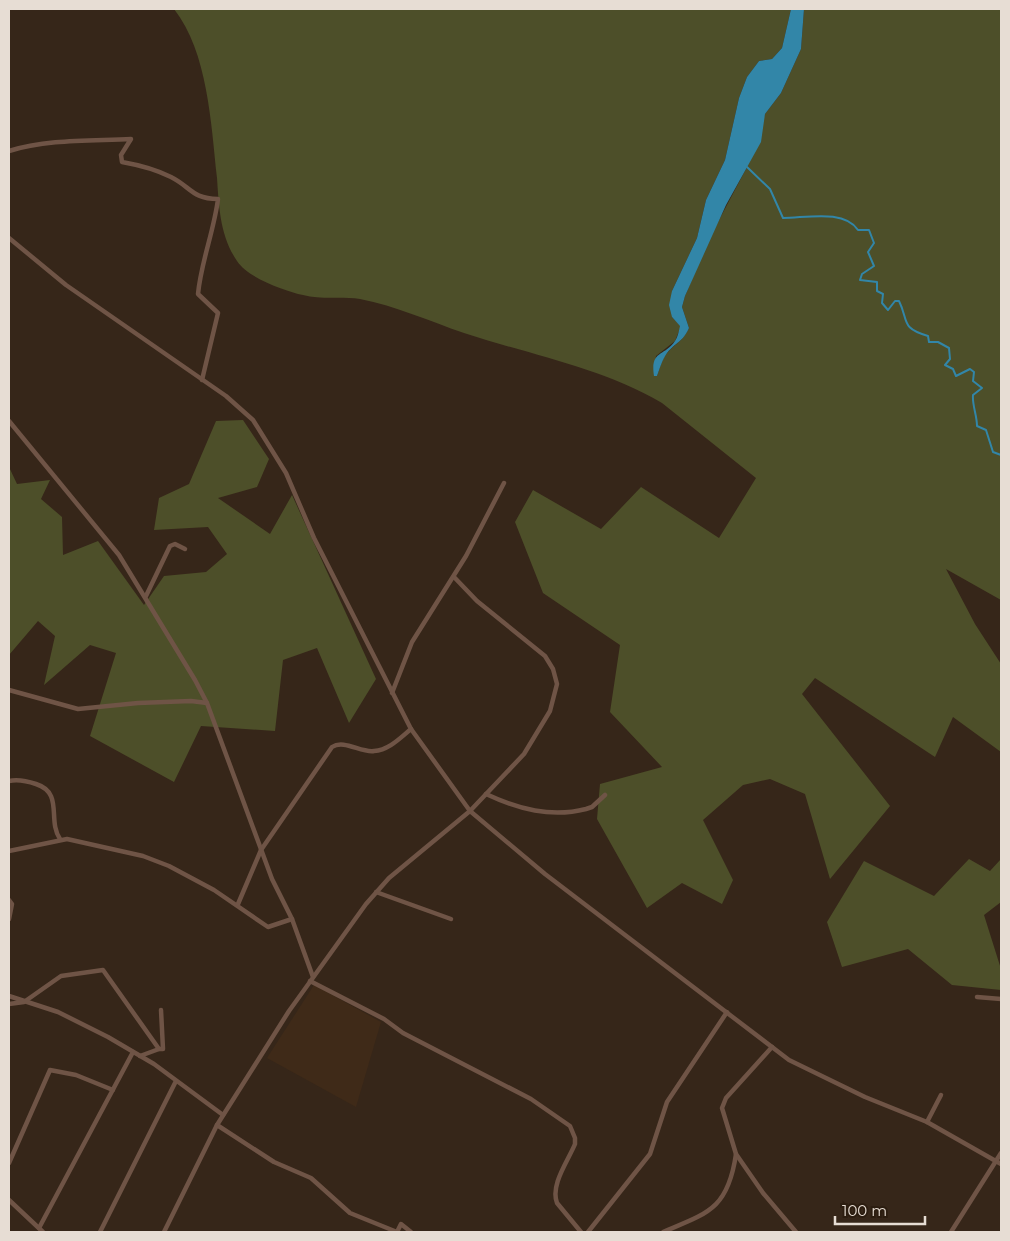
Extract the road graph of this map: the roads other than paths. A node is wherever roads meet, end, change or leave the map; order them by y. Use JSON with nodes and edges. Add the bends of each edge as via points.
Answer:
{"nodes":[{"id":1,"x":9,"y":151,"type":"edge"},
{"id":2,"x":9,"y":238,"type":"edge"},
{"id":3,"x":202,"y":380,"type":"junction"},
{"id":4,"x":9,"y":421,"type":"edge"},
{"id":5,"x":504,"y":483,"type":"dead end"},
{"id":6,"x":185,"y":550,"type":"dead end"},
{"id":7,"x":454,"y":577,"type":"junction"},
{"id":8,"x":146,"y":596,"type":"junction"},
{"id":9,"x":9,"y":690,"type":"edge"},
{"id":10,"x":392,"y":693,"type":"junction"},
{"id":11,"x":207,"y":703,"type":"junction"},
{"id":12,"x":411,"y":729,"type":"junction"},
{"id":13,"x":9,"y":781,"type":"edge"},
{"id":14,"x":486,"y":794,"type":"junction"},
{"id":15,"x":605,"y":795,"type":"dead end"},
{"id":16,"x":470,"y":811,"type":"junction"},
{"id":17,"x":60,"y":839,"type":"junction"},
{"id":18,"x":261,"y":850,"type":"junction"},
{"id":19,"x":9,"y":851,"type":"edge"},
{"id":20,"x":376,"y":892,"type":"junction"},
{"id":21,"x":9,"y":900,"type":"edge"},
{"id":22,"x":238,"y":904,"type":"junction"},
{"id":23,"x":9,"y":919,"type":"edge"},
{"id":24,"x":292,"y":919,"type":"junction"},
{"id":25,"x":451,"y":919,"type":"dead end"},
{"id":26,"x":311,"y":979,"type":"junction"},
{"id":27,"x":9,"y":996,"type":"edge"},
{"id":28,"x":977,"y":997,"type":"dead end"},
{"id":29,"x":1001,"y":999,"type":"edge"},
{"id":30,"x":24,"y":1002,"type":"junction"},
{"id":31,"x":9,"y":1004,"type":"edge"},
{"id":32,"x":160,"y":1010,"type":"dead end"},
{"id":33,"x":727,"y":1012,"type":"junction"},
{"id":34,"x":772,"y":1047,"type":"junction"},
{"id":35,"x":159,"y":1049,"type":"junction"},
{"id":36,"x":133,"y":1052,"type":"junction"},
{"id":37,"x":140,"y":1056,"type":"junction"},
{"id":38,"x":176,"y":1081,"type":"junction"},
{"id":39,"x":113,"y":1090,"type":"junction"},
{"id":40,"x":941,"y":1094,"type":"dead end"},
{"id":41,"x":224,"y":1115,"type":"junction"},
{"id":42,"x":927,"y":1122,"type":"junction"},
{"id":43,"x":217,"y":1125,"type":"junction"},
{"id":44,"x":1001,"y":1153,"type":"edge"},
{"id":45,"x":736,"y":1154,"type":"junction"},
{"id":46,"x":995,"y":1160,"type":"junction"},
{"id":47,"x":9,"y":1163,"type":"edge"},
{"id":48,"x":1001,"y":1164,"type":"edge"},
{"id":49,"x":9,"y":1200,"type":"edge"},
{"id":50,"x":41,"y":1230,"type":"edge"},
{"id":51,"x":100,"y":1232,"type":"edge"},
{"id":52,"x":164,"y":1232,"type":"edge"},
{"id":53,"x":397,"y":1232,"type":"edge"},
{"id":54,"x":411,"y":1232,"type":"edge"},
{"id":55,"x":581,"y":1232,"type":"edge"},
{"id":56,"x":588,"y":1232,"type":"edge"},
{"id":57,"x":663,"y":1232,"type":"edge"},
{"id":58,"x":796,"y":1232,"type":"edge"},
{"id":59,"x":951,"y":1232,"type":"edge"}],
"edges":[{"from":1,"to":3,"type":"street","via":[[23,146],[130,139],[121,156],[122,162],[141,165],[172,177],[203,199],[218,199],[198,294],[218,313]]},
{"from":2,"to":3,"type":"street","via":[[66,285]]},
{"from":3,"to":10,"type":"street","via":[[243,409],[266,439],[286,473],[314,538]]},
{"from":4,"to":8,"type":"street","via":[[94,521]]},
{"from":5,"to":7,"type":"street"},
{"from":6,"to":8,"type":"street","via":[[175,544],[170,546]]},
{"from":7,"to":10,"type":"street","via":[[412,642]]},
{"from":7,"to":14,"type":"street","via":[[545,656],[557,684],[550,712],[524,754]]},
{"from":8,"to":11,"type":"street"},
{"from":9,"to":11,"type":"street","via":[[78,709],[138,703]]},
{"from":10,"to":12,"type":"street"},
{"from":11,"to":18,"type":"street"},
{"from":12,"to":16,"type":"street"},
{"from":12,"to":18,"type":"street","via":[[386,748],[374,751],[342,744],[332,747]]},
{"from":13,"to":17,"type":"street","via":[[31,782],[49,790],[55,802],[54,826]]},
{"from":14,"to":15,"type":"street","via":[[509,805],[547,812],[586,809]]},
{"from":14,"to":16,"type":"street"},
{"from":16,"to":20,"type":"street"},
{"from":16,"to":33,"type":"street","via":[[545,874]]},
{"from":17,"to":19,"type":"street"},
{"from":17,"to":22,"type":"street","via":[[74,839],[160,861]]},
{"from":18,"to":22,"type":"street"},
{"from":18,"to":24,"type":"street"},
{"from":20,"to":25,"type":"street"},
{"from":20,"to":26,"type":"street"},
{"from":21,"to":23,"type":"street","via":[[12,911]]},
{"from":22,"to":24,"type":"street","via":[[270,927]]},
{"from":24,"to":26,"type":"street"},
{"from":26,"to":41,"type":"street"},
{"from":26,"to":55,"type":"street","via":[[403,1033],[532,1099],[570,1126],[576,1138],[575,1144],[554,1197]]},
{"from":27,"to":30,"type":"street"},
{"from":28,"to":29,"type":"street"},
{"from":30,"to":31,"type":"street"},
{"from":30,"to":35,"type":"street","via":[[61,976],[103,970]]},
{"from":30,"to":36,"type":"street","via":[[58,1012]]},
{"from":32,"to":35,"type":"street","via":[[163,1048]]},
{"from":33,"to":34,"type":"street"},
{"from":33,"to":56,"type":"street","via":[[667,1102],[650,1154]]},
{"from":34,"to":42,"type":"street","via":[[789,1060],[826,1078]]},
{"from":34,"to":45,"type":"street","via":[[722,1105]]},
{"from":35,"to":37,"type":"street"},
{"from":36,"to":37,"type":"street"},
{"from":36,"to":39,"type":"street"},
{"from":37,"to":38,"type":"street"},
{"from":38,"to":41,"type":"street"},
{"from":38,"to":51,"type":"street"},
{"from":39,"to":47,"type":"street","via":[[50,1070]]},
{"from":39,"to":50,"type":"street"},
{"from":40,"to":42,"type":"street"},
{"from":41,"to":43,"type":"street"},
{"from":42,"to":46,"type":"street"},
{"from":43,"to":52,"type":"street"},
{"from":43,"to":53,"type":"street","via":[[274,1162],[311,1178],[350,1213]]},
{"from":44,"to":46,"type":"street"},
{"from":45,"to":57,"type":"street","via":[[730,1182],[712,1209],[706,1215]]},
{"from":45,"to":58,"type":"street"},
{"from":46,"to":48,"type":"street"},
{"from":46,"to":59,"type":"street"},
{"from":49,"to":50,"type":"street"},
{"from":53,"to":54,"type":"street","via":[[401,1224]]}]}
